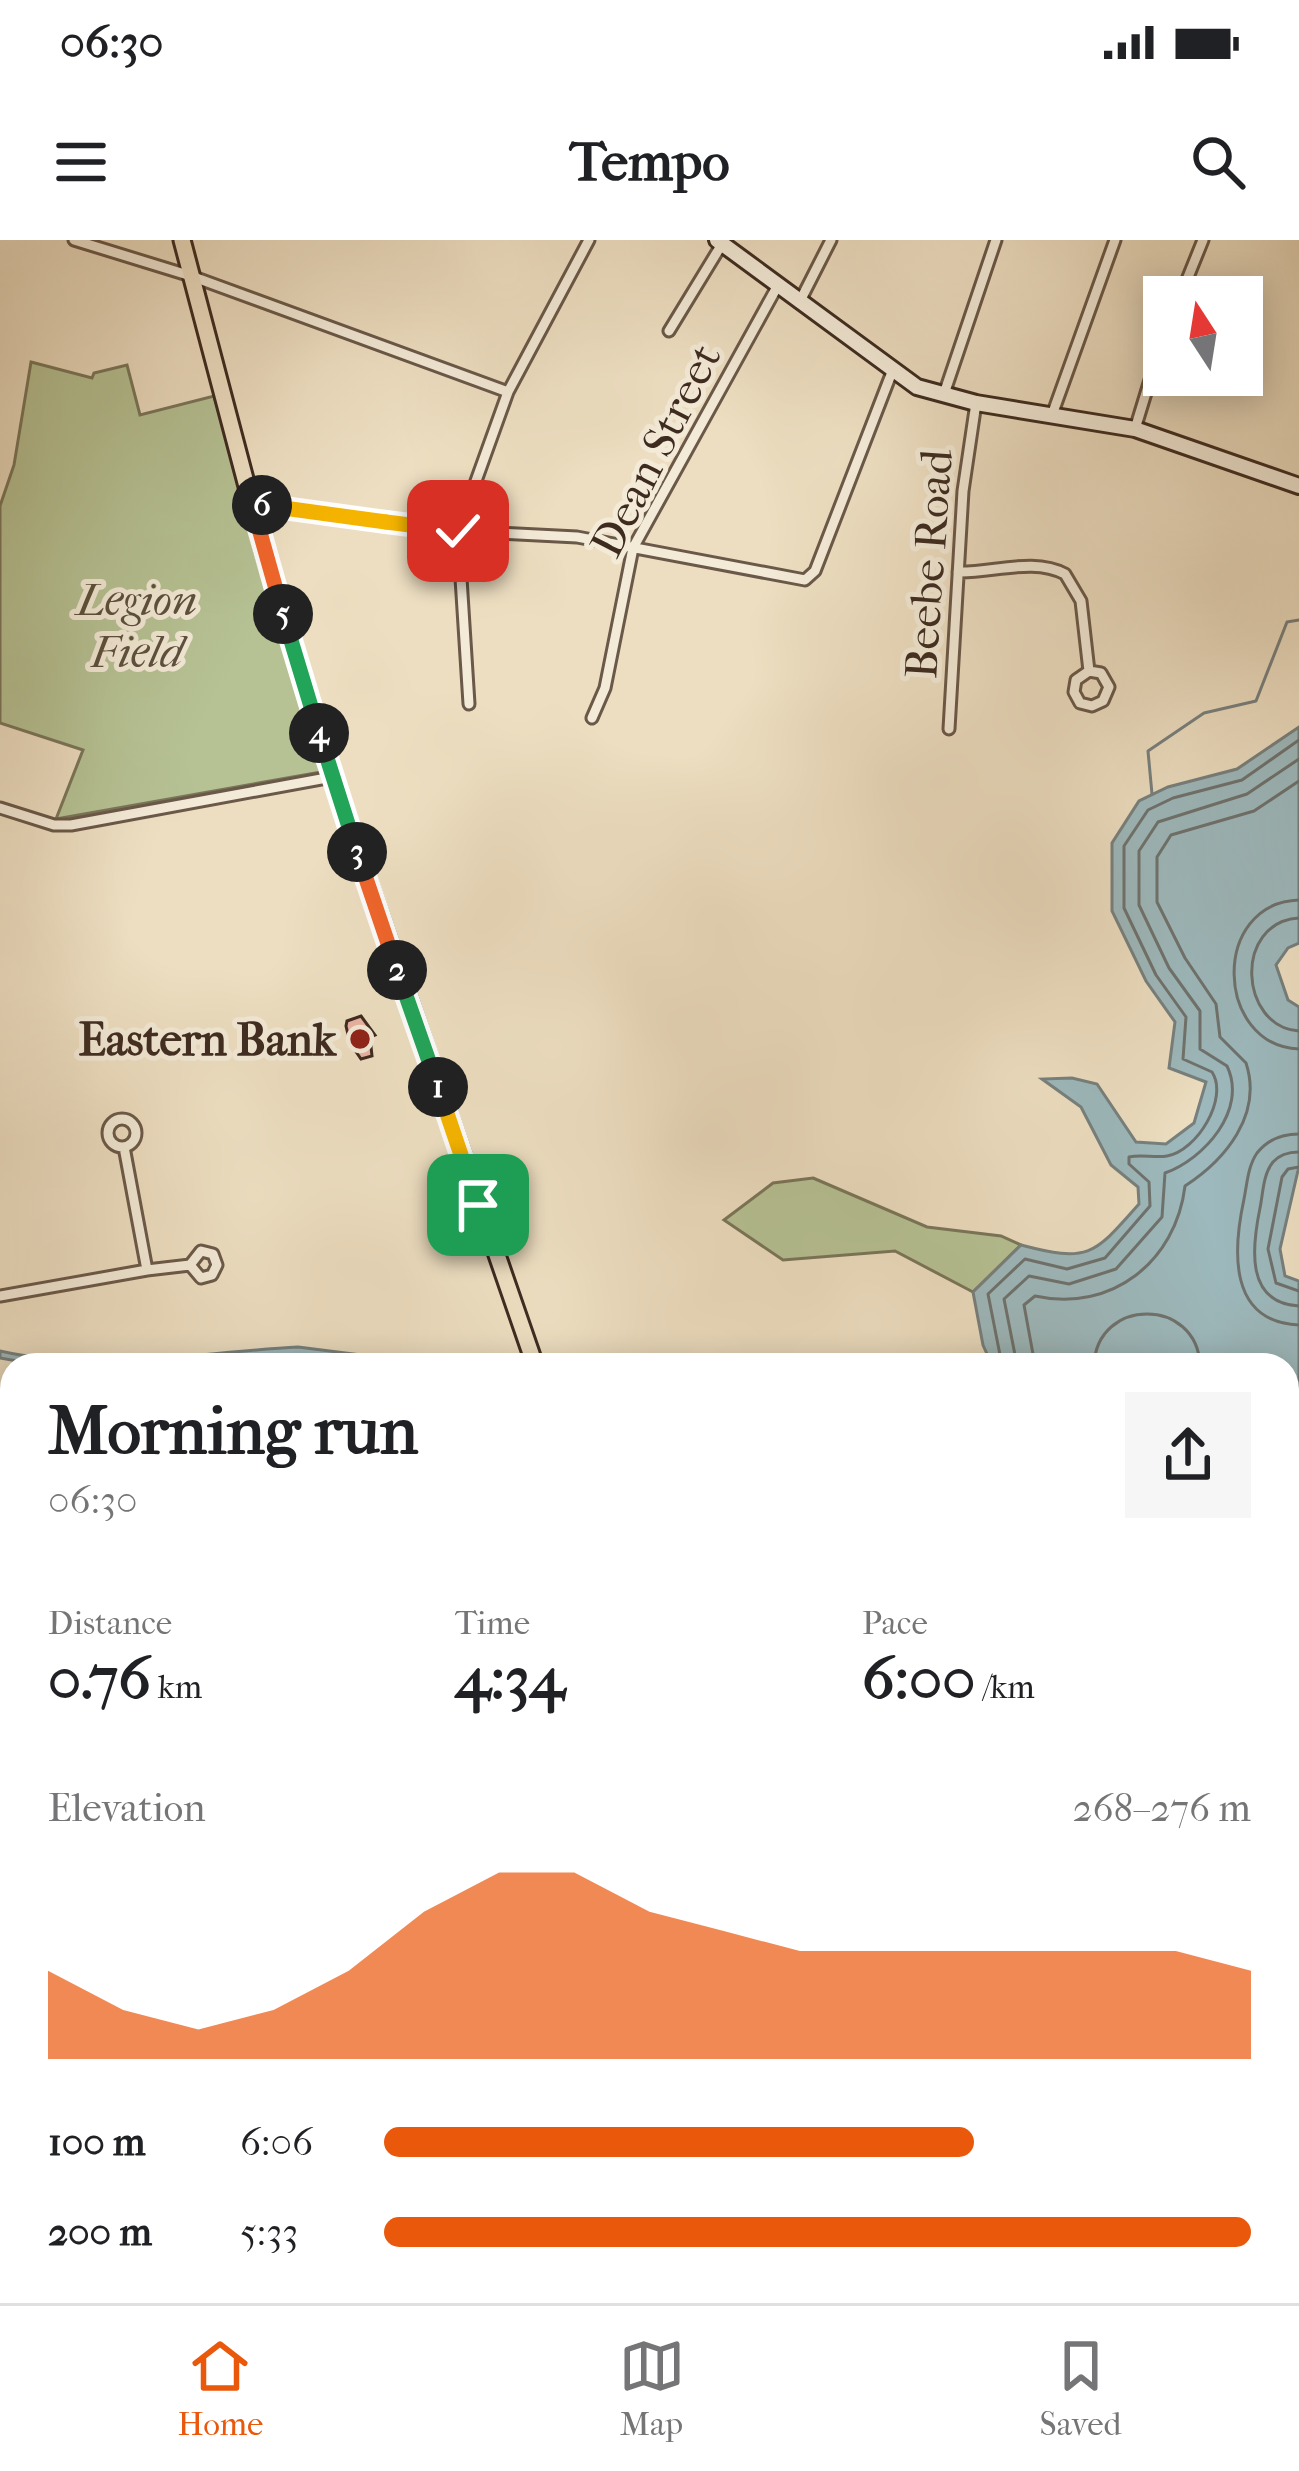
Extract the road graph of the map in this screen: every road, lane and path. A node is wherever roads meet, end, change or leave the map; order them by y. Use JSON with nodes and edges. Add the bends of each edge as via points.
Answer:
{"nodes":[{"id":1,"x":74,"y":240,"type":"edge"},
{"id":2,"x":182,"y":240,"type":"edge"},
{"id":3,"x":589,"y":240,"type":"edge"},
{"id":4,"x":831,"y":240,"type":"edge"},
{"id":5,"x":995,"y":240,"type":"edge"},
{"id":6,"x":1115,"y":240,"type":"edge"},
{"id":7,"x":1204,"y":240,"type":"edge"},
{"id":8,"x":719,"y":242,"type":"edge"},
{"id":9,"x":191,"y":276,"type":"junction"},
{"id":10,"x":1189,"y":276,"type":"edge"},
{"id":11,"x":778,"y":287,"type":"junction"},
{"id":12,"x":799,"y":303,"type":"junction"},
{"id":13,"x":668,"y":331,"type":"dead end"},
{"id":14,"x":892,"y":372,"type":"junction"},
{"id":15,"x":508,"y":392,"type":"junction"},
{"id":16,"x":944,"y":394,"type":"junction"},
{"id":17,"x":1146,"y":396,"type":"edge"},
{"id":18,"x":976,"y":403,"type":"junction"},
{"id":19,"x":1052,"y":416,"type":"junction"},
{"id":20,"x":1136,"y":429,"type":"junction"},
{"id":21,"x":1299,"y":486,"type":"edge"},
{"id":22,"x":252,"y":504,"type":"junction"},
{"id":23,"x":458,"y":531,"type":"junction"},
{"id":24,"x":633,"y":548,"type":"junction"},
{"id":25,"x":958,"y":572,"type":"junction"},
{"id":26,"x":1089,"y":671,"type":"dead end"},
{"id":27,"x":469,"y":704,"type":"dead end"},
{"id":28,"x":592,"y":718,"type":"dead end"},
{"id":29,"x":950,"y":729,"type":"dead end"},
{"id":30,"x":332,"y":777,"type":"junction"},
{"id":31,"x":0,"y":808,"type":"edge"},
{"id":32,"x":124,"y":1147,"type":"dead end"},
{"id":33,"x":190,"y":1265,"type":"dead end"},
{"id":34,"x":146,"y":1270,"type":"junction"},
{"id":35,"x":0,"y":1296,"type":"edge"},
{"id":36,"x":531,"y":1353,"type":"edge"}],
"edges":[{"from":1,"to":9,"type":"street"},
{"from":2,"to":9,"type":"main road"},
{"from":3,"to":15,"type":"street"},
{"from":4,"to":12,"type":"street"},
{"from":5,"to":16,"type":"street"},
{"from":6,"to":19,"type":"street"},
{"from":7,"to":10,"type":"street"},
{"from":8,"to":11,"type":"main road"},
{"from":8,"to":13,"type":"street"},
{"from":9,"to":15,"type":"street"},
{"from":9,"to":22,"type":"main road"},
{"from":11,"to":12,"type":"main road"},
{"from":11,"to":24,"type":"street","name":"Dean Street"},
{"from":12,"to":14,"type":"main road"},
{"from":14,"to":16,"type":"main road"},
{"from":14,"to":24,"type":"street","via":[[808,578]]},
{"from":15,"to":23,"type":"street"},
{"from":16,"to":18,"type":"main road"},
{"from":17,"to":20,"type":"street"},
{"from":18,"to":19,"type":"main road"},
{"from":18,"to":25,"type":"street","name":"Beebe Road"},
{"from":19,"to":20,"type":"main road"},
{"from":20,"to":21,"type":"main road"},
{"from":22,"to":23,"type":"street"},
{"from":22,"to":30,"type":"main road"},
{"from":23,"to":24,"type":"street"},
{"from":23,"to":27,"type":"street"},
{"from":24,"to":28,"type":"street","name":"Dean Street"},
{"from":25,"to":26,"type":"street","via":[[1034,565],[1065,574],[1081,601]]},
{"from":25,"to":29,"type":"street","name":"Beebe Road"},
{"from":30,"to":31,"type":"street","via":[[71,825]]},
{"from":30,"to":36,"type":"main road"},
{"from":32,"to":34,"type":"street"},
{"from":33,"to":34,"type":"street"},
{"from":34,"to":35,"type":"street"}]}
